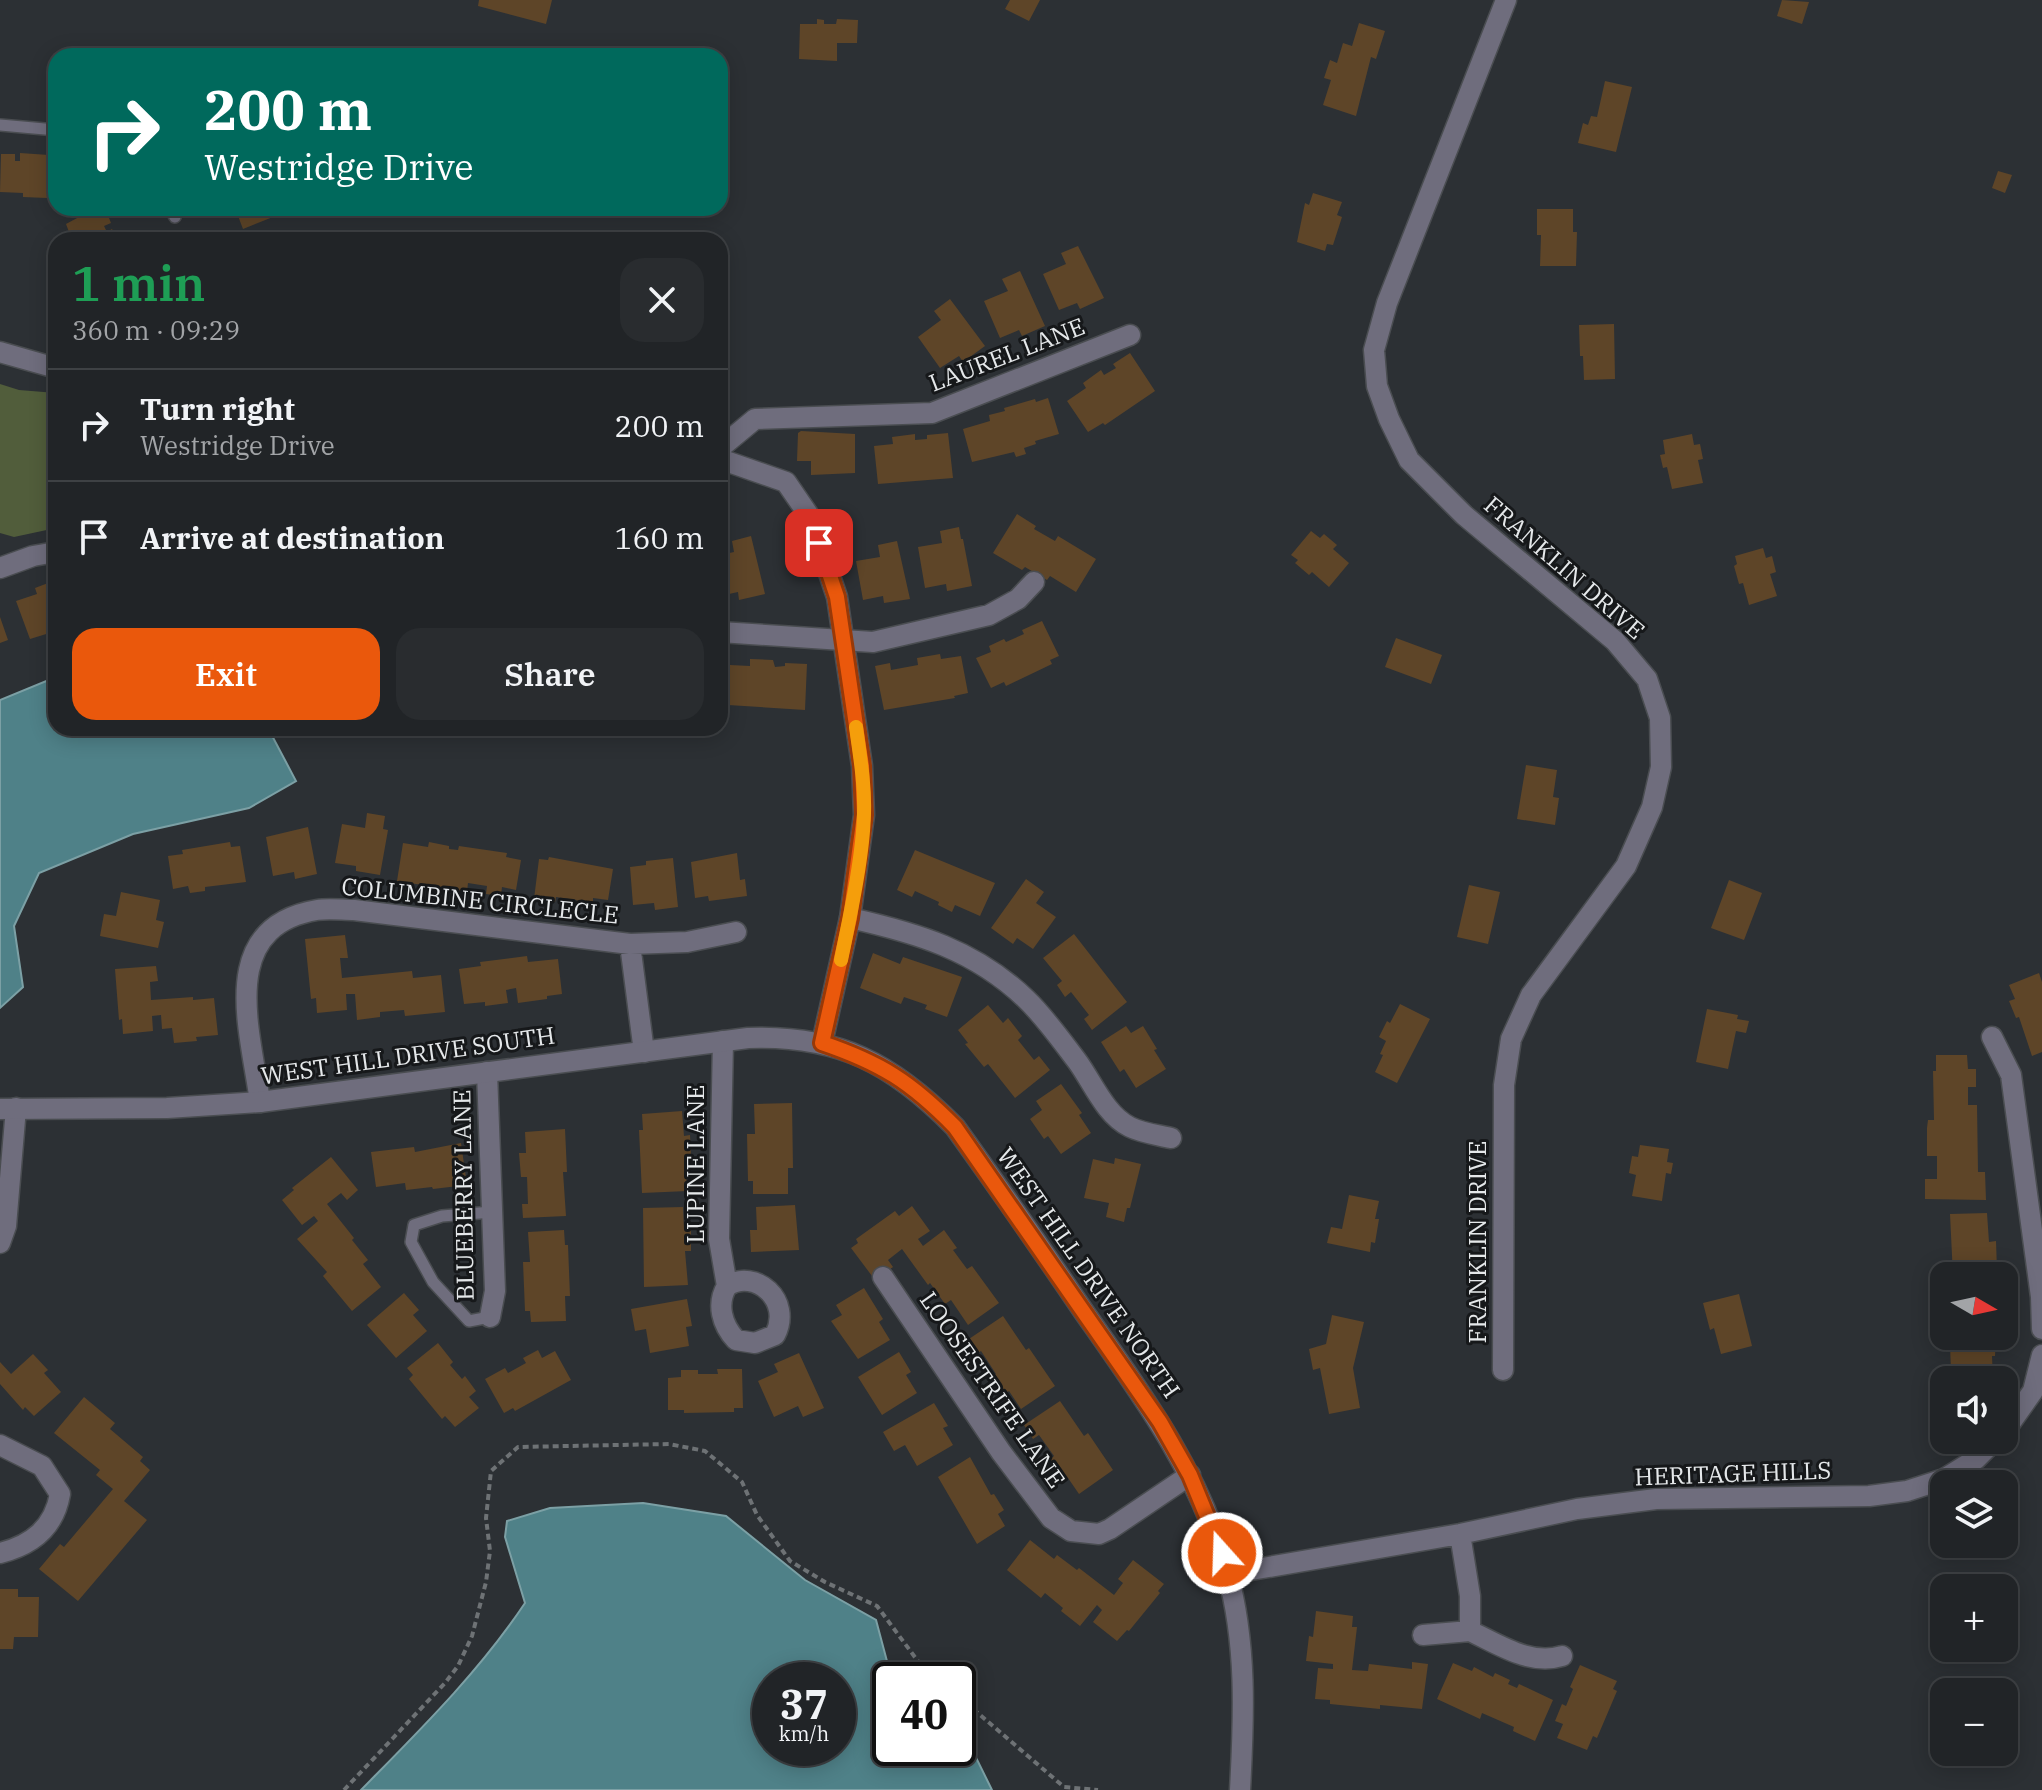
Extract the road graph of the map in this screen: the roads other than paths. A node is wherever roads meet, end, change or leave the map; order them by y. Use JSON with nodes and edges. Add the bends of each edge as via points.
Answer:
{"nodes":[{"id":1,"x":1506,"y":0,"type":"edge"},
{"id":2,"x":0,"y":125,"type":"edge"},
{"id":3,"x":48,"y":129,"type":"edge"},
{"id":4,"x":1130,"y":335,"type":"dead end"},
{"id":5,"x":0,"y":352,"type":"edge"},
{"id":6,"x":48,"y":366,"type":"edge"},
{"id":7,"x":728,"y":441,"type":"edge"},
{"id":8,"x":728,"y":462,"type":"edge"},
{"id":9,"x":48,"y":553,"type":"edge"},
{"id":10,"x":0,"y":568,"type":"edge"},
{"id":11,"x":1034,"y":582,"type":"dead end"},
{"id":12,"x":728,"y":633,"type":"edge"},
{"id":13,"x":843,"y":641,"type":"junction"},
{"id":14,"x":850,"y":918,"type":"junction"},
{"id":15,"x":736,"y":932,"type":"dead end"},
{"id":16,"x":630,"y":944,"type":"junction"},
{"id":17,"x":1992,"y":1037,"type":"dead end"},
{"id":18,"x":723,"y":1041,"type":"junction"},
{"id":19,"x":822,"y":1043,"type":"junction"},
{"id":20,"x":644,"y":1052,"type":"junction"},
{"id":21,"x":487,"y":1072,"type":"junction"},
{"id":22,"x":260,"y":1102,"type":"junction"},
{"id":23,"x":8,"y":1108,"type":"edge"},
{"id":24,"x":1171,"y":1138,"type":"dead end"},
{"id":25,"x":492,"y":1212,"type":"junction"},
{"id":26,"x":2036,"y":1217,"type":"edge"},
{"id":27,"x":0,"y":1243,"type":"edge"},
{"id":28,"x":883,"y":1277,"type":"dead end"},
{"id":29,"x":727,"y":1286,"type":"dead end"},
{"id":30,"x":490,"y":1317,"type":"joint"},
{"id":31,"x":2042,"y":1329,"type":"edge"},
{"id":32,"x":2041,"y":1362,"type":"edge"},
{"id":33,"x":1503,"y":1370,"type":"dead end"},
{"id":34,"x":2018,"y":1412,"type":"edge"},
{"id":35,"x":0,"y":1445,"type":"edge"},
{"id":36,"x":1981,"y":1454,"type":"edge"},
{"id":37,"x":1190,"y":1475,"type":"junction"},
{"id":38,"x":1460,"y":1534,"type":"junction"},
{"id":39,"x":0,"y":1553,"type":"edge"},
{"id":40,"x":1228,"y":1574,"type":"junction"},
{"id":41,"x":1470,"y":1631,"type":"junction"},
{"id":42,"x":1423,"y":1635,"type":"dead end"},
{"id":43,"x":1562,"y":1656,"type":"dead end"},
{"id":44,"x":1240,"y":1790,"type":"edge"}],
"edges":[{"from":1,"to":33,"type":"street","name":"FRANKLIN DRIVE","via":[[1387,303],[1374,350],[1377,386],[1409,460],[1464,515],[1615,641],[1647,679],[1660,718],[1661,767],[1652,807],[1626,866],[1531,995],[1511,1039],[1504,1085]]},
{"from":2,"to":3,"type":"lane"},
{"from":4,"to":7,"type":"street","name":"LAUREL LANE","via":[[932,413],[755,419]]},
{"from":5,"to":6,"type":"street"},
{"from":8,"to":13,"type":"street","via":[[786,482],[810,517],[837,597]]},
{"from":9,"to":10,"type":"street"},
{"from":11,"to":13,"type":"street","via":[[1018,599],[989,615],[873,642]]},
{"from":12,"to":13,"type":"street"},
{"from":13,"to":14,"type":"street","via":[[864,815]]},
{"from":14,"to":19,"type":"street"},
{"from":14,"to":24,"type":"street","via":[[907,931],[970,957],[1026,999],[1111,1112],[1129,1127]]},
{"from":15,"to":16,"type":"street","name":"COLUMBINE CIRCLECLE","via":[[687,942]]},
{"from":16,"to":20,"type":"street","name":"COLUMBINE CIRCLECLE"},
{"from":16,"to":22,"type":"street","name":"COLUMBINE CIRCLECLE","via":[[354,910],[295,915],[255,947],[247,968],[245,990]]},
{"from":17,"to":26,"type":"street","via":[[2011,1075]]},
{"from":18,"to":19,"type":"street","name":"WEST HILL DRIVE SOUTH"},
{"from":18,"to":20,"type":"street","name":"WEST HILL DRIVE SOUTH"},
{"from":18,"to":29,"type":"street","name":"LUPINE LANE","via":[[719,1239]]},
{"from":19,"to":37,"type":"street","name":"WEST HILL DRIVE NORTH","via":[[895,1074],[955,1127],[1160,1422]]},
{"from":20,"to":21,"type":"street","name":"WEST HILL DRIVE SOUTH"},
{"from":21,"to":22,"type":"street","name":"WEST HILL DRIVE SOUTH"},
{"from":21,"to":25,"type":"street","name":"BLUEBERRY LANE"},
{"from":22,"to":23,"type":"street","name":"WEST HILL DRIVE SOUTH"},
{"from":23,"to":27,"type":"street","via":[[6,1226]]},
{"from":25,"to":30,"type":"street","name":"BLUEBERRY LANE","via":[[495,1301]]},
{"from":25,"to":30,"type":"lane","via":[[442,1216],[414,1225],[411,1242],[433,1282],[469,1321]]},
{"from":26,"to":31,"type":"street"},
{"from":28,"to":37,"type":"street","name":"LOOSESTRIFE LANE","via":[[1001,1452],[1051,1518],[1071,1531],[1099,1534],[1110,1529]]},
{"from":32,"to":34,"type":"street","via":[[2033,1391]]},
{"from":35,"to":39,"type":"street","via":[[42,1466],[60,1494],[51,1521],[37,1538]]},
{"from":36,"to":38,"type":"street","name":"HERITAGE HILLS","via":[[1944,1479],[1907,1491],[1656,1499],[1577,1509]]},
{"from":37,"to":40,"type":"street","name":"WEST HILL DRIVE NORTH"},
{"from":38,"to":40,"type":"street","name":"HERITAGE HILLS"},
{"from":38,"to":41,"type":"street"},
{"from":40,"to":44,"type":"street","name":"WEST HILL DRIVE NORTH","via":[[1243,1683]]},
{"from":41,"to":42,"type":"street"},
{"from":41,"to":43,"type":"street","via":[[1519,1654],[1543,1660]]}]}
